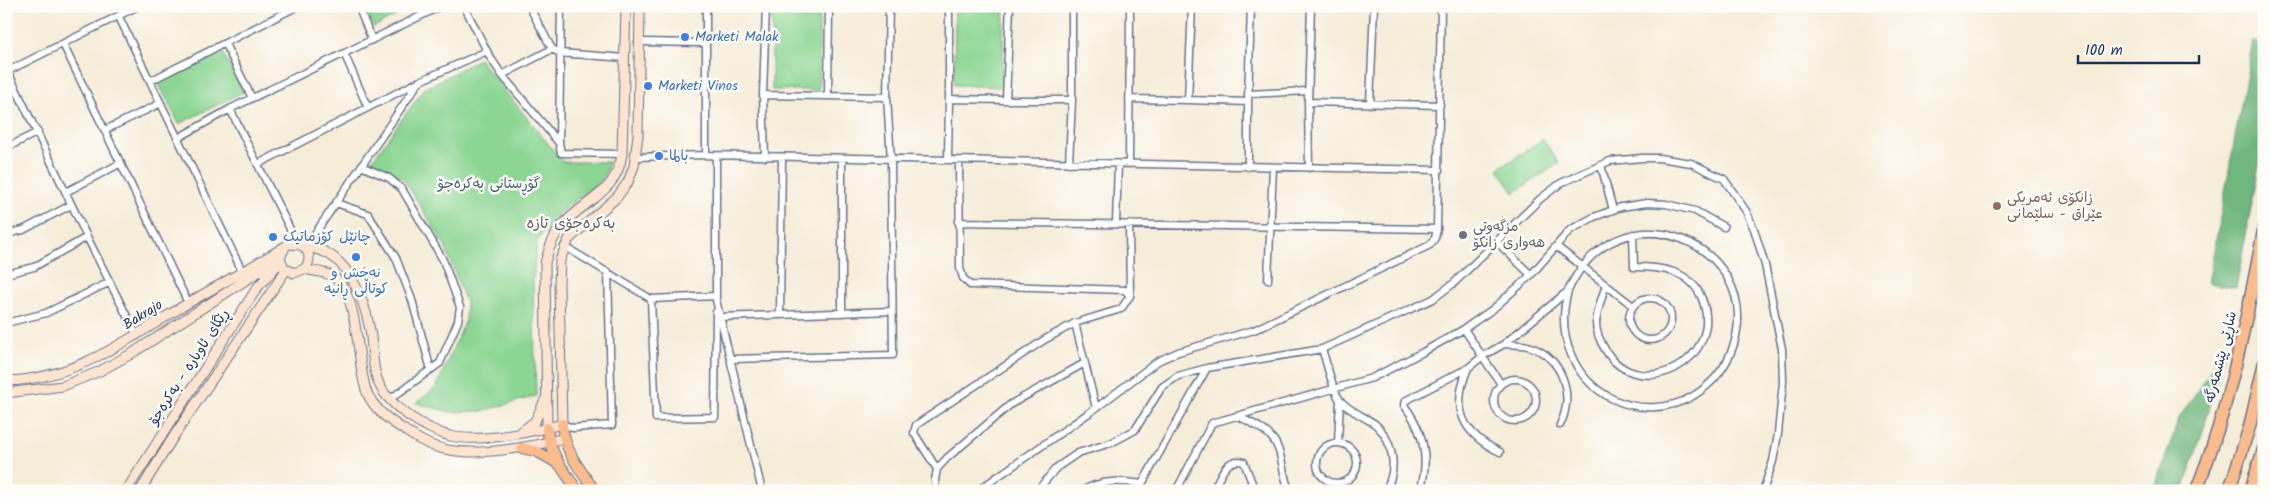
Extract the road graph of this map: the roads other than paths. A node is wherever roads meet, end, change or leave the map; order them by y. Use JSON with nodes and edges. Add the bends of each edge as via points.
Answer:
{"nodes":[{"id":1,"x":138,"y":6,"type":"edge"},
{"id":2,"x":298,"y":6,"type":"edge"},
{"id":3,"x":358,"y":6,"type":"edge"},
{"id":4,"x":441,"y":6,"type":"edge"},
{"id":5,"x":464,"y":6,"type":"edge"},
{"id":6,"x":529,"y":6,"type":"edge"},
{"id":7,"x":561,"y":6,"type":"edge"},
{"id":8,"x":626,"y":6,"type":"edge"},
{"id":9,"x":640,"y":6,"type":"edge"},
{"id":10,"x":706,"y":6,"type":"edge"},
{"id":11,"x":766,"y":6,"type":"edge"},
{"id":12,"x":829,"y":6,"type":"edge"},
{"id":13,"x":889,"y":6,"type":"edge"},
{"id":14,"x":949,"y":6,"type":"edge"},
{"id":15,"x":1010,"y":6,"type":"edge"},
{"id":16,"x":1072,"y":6,"type":"edge"},
{"id":17,"x":1130,"y":6,"type":"edge"},
{"id":18,"x":1192,"y":6,"type":"edge"},
{"id":19,"x":1251,"y":6,"type":"edge"},
{"id":20,"x":1311,"y":6,"type":"edge"},
{"id":21,"x":1374,"y":6,"type":"edge"},
{"id":22,"x":1441,"y":6,"type":"edge"},
{"id":23,"x":288,"y":9,"type":"edge"},
{"id":24,"x":119,"y":17,"type":"junction"},
{"id":25,"x":372,"y":40,"type":"junction"},
{"id":26,"x":638,"y":42,"type":"junction"},
{"id":27,"x":706,"y":43,"type":"junction"},
{"id":28,"x":63,"y":44,"type":"junction"},
{"id":29,"x":225,"y":44,"type":"junction"},
{"id":30,"x":552,"y":49,"type":"junction"},
{"id":31,"x":487,"y":50,"type":"junction"},
{"id":32,"x":560,"y":53,"type":"junction"},
{"id":33,"x":344,"y":54,"type":"junction"},
{"id":34,"x":625,"y":58,"type":"junction"},
{"id":35,"x":7,"y":72,"type":"edge"},
{"id":36,"x":502,"y":75,"type":"junction"},
{"id":37,"x":150,"y":81,"type":"junction"},
{"id":38,"x":420,"y":81,"type":"junction"},
{"id":39,"x":1308,"y":91,"type":"junction"},
{"id":40,"x":1248,"y":94,"type":"junction"},
{"id":41,"x":763,"y":95,"type":"junction"},
{"id":42,"x":828,"y":96,"type":"junction"},
{"id":43,"x":887,"y":97,"type":"junction"},
{"id":44,"x":252,"y":98,"type":"junction"},
{"id":45,"x":949,"y":99,"type":"junction"},
{"id":46,"x":1129,"y":99,"type":"junction"},
{"id":47,"x":1006,"y":100,"type":"junction"},
{"id":48,"x":1072,"y":100,"type":"junction"},
{"id":49,"x":1188,"y":100,"type":"junction"},
{"id":50,"x":1248,"y":102,"type":"junction"},
{"id":51,"x":1308,"y":102,"type":"junction"},
{"id":52,"x":161,"y":103,"type":"junction"},
{"id":53,"x":1370,"y":104,"type":"junction"},
{"id":54,"x":1440,"y":105,"type":"junction"},
{"id":55,"x":368,"y":108,"type":"junction"},
{"id":56,"x":230,"y":109,"type":"junction"},
{"id":57,"x":105,"y":130,"type":"junction"},
{"id":58,"x":38,"y":132,"type":"junction"},
{"id":59,"x":178,"y":138,"type":"junction"},
{"id":60,"x":559,"y":143,"type":"junction"},
{"id":61,"x":6,"y":148,"type":"edge"},
{"id":62,"x":622,"y":154,"type":"junction"},
{"id":63,"x":706,"y":155,"type":"junction"},
{"id":64,"x":716,"y":156,"type":"junction"},
{"id":65,"x":635,"y":157,"type":"junction"},
{"id":66,"x":765,"y":157,"type":"junction"},
{"id":67,"x":782,"y":157,"type":"junction"},
{"id":68,"x":842,"y":159,"type":"junction"},
{"id":69,"x":891,"y":160,"type":"junction"},
{"id":70,"x":948,"y":160,"type":"junction"},
{"id":71,"x":959,"y":161,"type":"junction"},
{"id":72,"x":121,"y":163,"type":"junction"},
{"id":73,"x":1069,"y":163,"type":"junction"},
{"id":74,"x":258,"y":164,"type":"junction"},
{"id":75,"x":1118,"y":164,"type":"junction"},
{"id":76,"x":1129,"y":164,"type":"junction"},
{"id":77,"x":1601,"y":165,"type":"junction"},
{"id":78,"x":361,"y":166,"type":"junction"},
{"id":79,"x":1248,"y":167,"type":"junction"},
{"id":80,"x":1273,"y":167,"type":"junction"},
{"id":81,"x":1309,"y":168,"type":"junction"},
{"id":82,"x":1439,"y":170,"type":"junction"},
{"id":83,"x":66,"y":192,"type":"junction"},
{"id":84,"x":336,"y":204,"type":"junction"},
{"id":85,"x":71,"y":205,"type":"junction"},
{"id":86,"x":1614,"y":210,"type":"junction"},
{"id":87,"x":958,"y":222,"type":"junction"},
{"id":88,"x":1116,"y":224,"type":"junction"},
{"id":89,"x":1129,"y":224,"type":"junction"},
{"id":90,"x":1272,"y":227,"type":"junction"},
{"id":91,"x":1724,"y":227,"type":"dead end"},
{"id":92,"x":2264,"y":228,"type":"edge"},
{"id":93,"x":1436,"y":229,"type":"junction"},
{"id":94,"x":6,"y":234,"type":"edge"},
{"id":95,"x":1633,"y":234,"type":"junction"},
{"id":96,"x":87,"y":237,"type":"junction"},
{"id":97,"x":1496,"y":241,"type":"junction"},
{"id":98,"x":301,"y":245,"type":"junction"},
{"id":99,"x":564,"y":246,"type":"junction"},
{"id":100,"x":1556,"y":246,"type":"junction"},
{"id":101,"x":285,"y":247,"type":"junction"},
{"id":102,"x":280,"y":260,"type":"junction"},
{"id":103,"x":1581,"y":267,"type":"junction"},
{"id":104,"x":304,"y":269,"type":"junction"},
{"id":105,"x":286,"y":270,"type":"junction"},
{"id":106,"x":242,"y":271,"type":"junction"},
{"id":107,"x":608,"y":272,"type":"junction"},
{"id":108,"x":6,"y":274,"type":"edge"},
{"id":109,"x":1531,"y":275,"type":"junction"},
{"id":110,"x":1268,"y":280,"type":"dead end"},
{"id":111,"x":110,"y":282,"type":"junction"},
{"id":112,"x":1606,"y":286,"type":"junction"},
{"id":113,"x":1568,"y":291,"type":"junction"},
{"id":114,"x":1130,"y":296,"type":"junction"},
{"id":115,"x":716,"y":298,"type":"junction"},
{"id":116,"x":651,"y":299,"type":"junction"},
{"id":117,"x":188,"y":303,"type":"junction"},
{"id":118,"x":1633,"y":306,"type":"junction"},
{"id":119,"x":892,"y":311,"type":"junction"},
{"id":120,"x":842,"y":313,"type":"junction"},
{"id":121,"x":780,"y":315,"type":"junction"},
{"id":122,"x":720,"y":317,"type":"junction"},
{"id":123,"x":6,"y":323,"type":"edge"},
{"id":124,"x":1075,"y":323,"type":"junction"},
{"id":125,"x":1464,"y":329,"type":"junction"},
{"id":126,"x":137,"y":336,"type":"junction"},
{"id":127,"x":1504,"y":344,"type":"junction"},
{"id":128,"x":1322,"y":349,"type":"junction"},
{"id":129,"x":108,"y":352,"type":"junction"},
{"id":130,"x":1483,"y":356,"type":"junction"},
{"id":131,"x":730,"y":359,"type":"junction"},
{"id":132,"x":115,"y":363,"type":"junction"},
{"id":133,"x":1083,"y":364,"type":"junction"},
{"id":134,"x":2264,"y":364,"type":"edge"},
{"id":135,"x":1207,"y":368,"type":"junction"},
{"id":136,"x":1468,"y":368,"type":"junction"},
{"id":137,"x":431,"y":370,"type":"junction"},
{"id":138,"x":6,"y":381,"type":"edge"},
{"id":139,"x":1501,"y":384,"type":"junction"},
{"id":140,"x":1336,"y":389,"type":"junction"},
{"id":141,"x":562,"y":392,"type":"junction"},
{"id":142,"x":6,"y":393,"type":"edge"},
{"id":143,"x":548,"y":393,"type":"junction"},
{"id":144,"x":390,"y":399,"type":"junction"},
{"id":145,"x":1340,"y":400,"type":"junction"},
{"id":146,"x":1096,"y":408,"type":"junction"},
{"id":147,"x":1238,"y":416,"type":"junction"},
{"id":148,"x":562,"y":424,"type":"junction"},
{"id":149,"x":1560,"y":425,"type":"dead end"},
{"id":150,"x":547,"y":428,"type":"junction"},
{"id":151,"x":573,"y":428,"type":"junction"},
{"id":152,"x":521,"y":433,"type":"junction"},
{"id":153,"x":564,"y":438,"type":"junction"},
{"id":154,"x":549,"y":442,"type":"junction"},
{"id":155,"x":1338,"y":443,"type":"junction"},
{"id":156,"x":522,"y":448,"type":"junction"},
{"id":157,"x":2264,"y":448,"type":"edge"},
{"id":158,"x":1500,"y":452,"type":"dead end"},
{"id":159,"x":559,"y":464,"type":"junction"},
{"id":160,"x":937,"y":469,"type":"junction"},
{"id":161,"x":2264,"y":480,"type":"edge"},
{"id":162,"x":1142,"y":484,"type":"junction"},
{"id":163,"x":126,"y":491,"type":"edge"},
{"id":164,"x":140,"y":491,"type":"edge"},
{"id":165,"x":578,"y":491,"type":"edge"},
{"id":166,"x":595,"y":491,"type":"edge"},
{"id":167,"x":762,"y":491,"type":"edge"},
{"id":168,"x":936,"y":491,"type":"edge"},
{"id":169,"x":977,"y":491,"type":"edge"},
{"id":170,"x":1037,"y":491,"type":"edge"},
{"id":171,"x":1082,"y":491,"type":"edge"},
{"id":172,"x":1138,"y":491,"type":"edge"},
{"id":173,"x":1176,"y":491,"type":"edge"},
{"id":174,"x":1213,"y":491,"type":"edge"},
{"id":175,"x":1254,"y":491,"type":"edge"},
{"id":176,"x":1290,"y":491,"type":"edge"},
{"id":177,"x":1385,"y":491,"type":"edge"},
{"id":178,"x":1420,"y":491,"type":"edge"},
{"id":179,"x":1763,"y":491,"type":"edge"},
{"id":180,"x":2196,"y":491,"type":"edge"},
{"id":181,"x":2229,"y":491,"type":"edge"},
{"id":182,"x":2251,"y":491,"type":"edge"}],
"edges":[{"from":1,"to":24,"type":"street"},
{"from":2,"to":23,"type":"street"},
{"from":3,"to":25,"type":"street"},
{"from":4,"to":25,"type":"street"},
{"from":5,"to":31,"type":"street"},
{"from":6,"to":30,"type":"street"},
{"from":7,"to":32,"type":"street"},
{"from":8,"to":34,"type":"main road"},
{"from":9,"to":26,"type":"main road"},
{"from":10,"to":27,"type":"street"},
{"from":11,"to":41,"type":"street"},
{"from":12,"to":42,"type":"street"},
{"from":13,"to":43,"type":"street"},
{"from":14,"to":45,"type":"street"},
{"from":15,"to":47,"type":"street"},
{"from":16,"to":48,"type":"street"},
{"from":17,"to":46,"type":"street"},
{"from":18,"to":49,"type":"street"},
{"from":19,"to":40,"type":"street"},
{"from":20,"to":39,"type":"street"},
{"from":21,"to":53,"type":"street"},
{"from":22,"to":54,"type":"street"},
{"from":23,"to":29,"type":"street"},
{"from":24,"to":28,"type":"street"},
{"from":24,"to":37,"type":"street"},
{"from":25,"to":33,"type":"street"},
{"from":26,"to":27,"type":"street"},
{"from":26,"to":65,"type":"main road"},
{"from":27,"to":63,"type":"street"},
{"from":28,"to":35,"type":"street"},
{"from":28,"to":57,"type":"street"},
{"from":29,"to":37,"type":"street"},
{"from":29,"to":44,"type":"street"},
{"from":30,"to":32,"type":"street"},
{"from":30,"to":36,"type":"street"},
{"from":31,"to":36,"type":"street"},
{"from":31,"to":38,"type":"street"},
{"from":32,"to":34,"type":"street"},
{"from":32,"to":60,"type":"street"},
{"from":33,"to":44,"type":"street"},
{"from":33,"to":55,"type":"street"},
{"from":34,"to":62,"type":"main road"},
{"from":35,"to":58,"type":"street"},
{"from":36,"to":60,"type":"street"},
{"from":37,"to":52,"type":"street"},
{"from":38,"to":55,"type":"street"},
{"from":38,"to":78,"type":"street"},
{"from":39,"to":40,"type":"street"},
{"from":39,"to":51,"type":"street"},
{"from":40,"to":50,"type":"street"},
{"from":41,"to":42,"type":"street"},
{"from":41,"to":66,"type":"street"},
{"from":42,"to":43,"type":"street"},
{"from":43,"to":69,"type":"street"},
{"from":44,"to":56,"type":"street"},
{"from":45,"to":47,"type":"street"},
{"from":45,"to":70,"type":"street"},
{"from":46,"to":49,"type":"street"},
{"from":46,"to":76,"type":"street"},
{"from":47,"to":48,"type":"street"},
{"from":48,"to":73,"type":"street"},
{"from":49,"to":50,"type":"street"},
{"from":50,"to":79,"type":"street"},
{"from":51,"to":53,"type":"street"},
{"from":51,"to":81,"type":"street"},
{"from":52,"to":57,"type":"street"},
{"from":52,"to":59,"type":"street"},
{"from":53,"to":54,"type":"street"},
{"from":54,"to":82,"type":"street"},
{"from":55,"to":74,"type":"street"},
{"from":56,"to":59,"type":"street"},
{"from":56,"to":74,"type":"street"},
{"from":57,"to":72,"type":"street"},
{"from":58,"to":61,"type":"street"},
{"from":58,"to":83,"type":"street"},
{"from":59,"to":106,"type":"street"},
{"from":60,"to":62,"type":"street","via":[[561,152],[566,154]]},
{"from":62,"to":143,"type":"main road","via":[[619,170],[612,182],[561,226],[547,255],[544,273]]},
{"from":63,"to":64,"type":"street"},
{"from":63,"to":65,"type":"street"},
{"from":64,"to":66,"type":"street"},
{"from":64,"to":115,"type":"street"},
{"from":65,"to":99,"type":"main road","via":[[632,174],[617,197]]},
{"from":66,"to":67,"type":"street"},
{"from":67,"to":68,"type":"street"},
{"from":67,"to":121,"type":"street"},
{"from":68,"to":69,"type":"street"},
{"from":68,"to":120,"type":"street"},
{"from":69,"to":70,"type":"street"},
{"from":69,"to":119,"type":"street"},
{"from":70,"to":71,"type":"street"},
{"from":71,"to":73,"type":"street"},
{"from":71,"to":87,"type":"street"},
{"from":72,"to":83,"type":"street"},
{"from":72,"to":117,"type":"street"},
{"from":73,"to":75,"type":"street"},
{"from":74,"to":98,"type":"street"},
{"from":75,"to":76,"type":"street"},
{"from":75,"to":88,"type":"street"},
{"from":76,"to":79,"type":"street"},
{"from":77,"to":86,"type":"street"},
{"from":77,"to":97,"type":"street","via":[[1575,175],[1547,194]]},
{"from":77,"to":179,"type":"street","via":[[1642,158],[1691,163],[1724,179],[1746,211],[1766,265],[1782,349],[1783,382],[1778,434]]},
{"from":78,"to":84,"type":"street"},
{"from":78,"to":137,"type":"street","via":[[398,185],[448,268],[460,316],[441,361]]},
{"from":79,"to":80,"type":"street"},
{"from":80,"to":81,"type":"street"},
{"from":80,"to":90,"type":"street"},
{"from":81,"to":82,"type":"street"},
{"from":82,"to":93,"type":"street"},
{"from":83,"to":85,"type":"street"},
{"from":84,"to":98,"type":"street"},
{"from":84,"to":137,"type":"street","via":[[368,214],[396,258],[412,300]]},
{"from":85,"to":94,"type":"street","via":[[23,230]]},
{"from":85,"to":96,"type":"street"},
{"from":86,"to":91,"type":"street","via":[[1647,203],[1666,204],[1695,211]]},
{"from":86,"to":100,"type":"street","via":[[1570,230]]},
{"from":87,"to":88,"type":"street"},
{"from":87,"to":114,"type":"street","via":[[960,268],[970,285],[1125,290]]},
{"from":88,"to":89,"type":"street"},
{"from":89,"to":90,"type":"street"},
{"from":89,"to":114,"type":"street"},
{"from":90,"to":93,"type":"street"},
{"from":90,"to":110,"type":"street"},
{"from":92,"to":180,"type":"highway","name":"شاڕێی پێشمەرگە","via":[[2235,370]]},
{"from":93,"to":146,"type":"street","via":[[1433,242],[1427,247],[1266,325],[1158,361]]},
{"from":95,"to":103,"type":"street","via":[[1604,246]]},
{"from":95,"to":112,"type":"street","via":[[1634,267],[1661,267],[1680,274],[1693,284],[1701,297],[1707,322],[1705,336],[1692,357],[1682,366],[1651,374],[1637,373],[1611,359],[1600,341],[1596,324]]},
{"from":95,"to":113,"type":"street","via":[[1655,233],[1686,240],[1713,259],[1726,277],[1736,308],[1735,340],[1724,365],[1707,386],[1679,403],[1658,407],[1626,404],[1596,389],[1581,374],[1566,345],[1563,323]]},
{"from":96,"to":108,"type":"street","via":[[34,268]]},
{"from":96,"to":111,"type":"street"},
{"from":97,"to":109,"type":"street"},
{"from":97,"to":128,"type":"street","via":[[1433,299]]},
{"from":98,"to":101,"type":"main road"},
{"from":98,"to":104,"type":"main road","via":[[309,259]]},
{"from":98,"to":144,"type":"main road","via":[[334,256],[350,277],[367,319],[377,378]]},
{"from":99,"to":107,"type":"street"},
{"from":99,"to":141,"type":"main road","via":[[559,284]]},
{"from":100,"to":103,"type":"street"},
{"from":100,"to":109,"type":"street"},
{"from":101,"to":102,"type":"main road"},
{"from":101,"to":106,"type":"main road","name":"Bakrajo"},
{"from":102,"to":105,"type":"main road"},
{"from":102,"to":132,"type":"main road"},
{"from":102,"to":163,"type":"main road","name":"ڕێگای ئاوبارە - بەکرەجۆ","via":[[257,288]]},
{"from":103,"to":112,"type":"street"},
{"from":103,"to":113,"type":"street"},
{"from":104,"to":105,"type":"main road","via":[[294,273]]},
{"from":104,"to":156,"type":"main road","via":[[332,276],[346,296],[356,322],[366,390],[386,417],[424,442],[445,450],[465,452]]},
{"from":105,"to":164,"type":"main road","name":"ڕێگای ئاوبارە - بەکرەجۆ"},
{"from":106,"to":117,"type":"main road","name":"Bakrajo"},
{"from":107,"to":116,"type":"street"},
{"from":107,"to":151,"type":"street","via":[[612,425]]},
{"from":109,"to":125,"type":"street"},
{"from":111,"to":123,"type":"street","via":[[46,314]]},
{"from":111,"to":126,"type":"street"},
{"from":112,"to":118,"type":"street"},
{"from":113,"to":127,"type":"street"},
{"from":114,"to":124,"type":"street","via":[[1120,309]]},
{"from":115,"to":116,"type":"street"},
{"from":115,"to":116,"type":"street","via":[[715,417],[656,418]]},
{"from":115,"to":122,"type":"street"},
{"from":117,"to":126,"type":"main road","name":"Bakrajo"},
{"from":118,"to":118,"type":"street","via":[[1629,319],[1633,333],[1652,341],[1665,335],[1671,322],[1669,309],[1664,303],[1645,298]]},
{"from":119,"to":120,"type":"street"},
{"from":119,"to":131,"type":"street","via":[[893,354]]},
{"from":120,"to":121,"type":"street"},
{"from":121,"to":122,"type":"street"},
{"from":122,"to":131,"type":"street"},
{"from":124,"to":133,"type":"street"},
{"from":124,"to":160,"type":"street","via":[[1044,340],[914,428]]},
{"from":125,"to":130,"type":"street"},
{"from":125,"to":140,"type":"street","via":[[1372,378]]},
{"from":126,"to":129,"type":"main road","name":"Bakrajo"},
{"from":127,"to":130,"type":"street"},
{"from":127,"to":149,"type":"street","via":[[1534,349],[1546,355],[1560,371],[1567,391],[1566,413]]},
{"from":128,"to":135,"type":"street"},
{"from":128,"to":140,"type":"street"},
{"from":129,"to":132,"type":"main road"},
{"from":129,"to":138,"type":"main road","name":"Bakrajo","via":[[60,373]]},
{"from":130,"to":136,"type":"street"},
{"from":130,"to":139,"type":"street"},
{"from":131,"to":167,"type":"street"},
{"from":132,"to":142,"type":"main road","via":[[64,386]]},
{"from":133,"to":146,"type":"street"},
{"from":133,"to":160,"type":"street","via":[[1006,407]]},
{"from":134,"to":181,"type":"highway","via":[[2250,425]]},
{"from":135,"to":162,"type":"street"},
{"from":135,"to":170,"type":"street","via":[[1178,376],[1162,387],[1135,430],[1111,443],[1078,453],[1056,468]]},
{"from":136,"to":158,"type":"street","via":[[1461,385],[1460,406],[1466,426],[1480,442]]},
{"from":136,"to":178,"type":"street","via":[[1405,401],[1404,405],[1424,445],[1425,471]]},
{"from":137,"to":144,"type":"street"},
{"from":139,"to":139,"type":"street","via":[[1494,396],[1497,412],[1510,421],[1527,418],[1536,404],[1533,388],[1519,379]]},
{"from":140,"to":145,"type":"street"},
{"from":140,"to":147,"type":"street"},
{"from":141,"to":143,"type":"main road"},
{"from":141,"to":148,"type":"main road"},
{"from":143,"to":150,"type":"main road"},
{"from":143,"to":152,"type":"main road","via":[[539,415]]},
{"from":144,"to":152,"type":"main road","via":[[413,418],[443,434],[470,438]]},
{"from":145,"to":155,"type":"street"},
{"from":145,"to":177,"type":"street","via":[[1376,425],[1386,437],[1394,464]]},
{"from":146,"to":169,"type":"street"},
{"from":147,"to":173,"type":"street","via":[[1212,423]]},
{"from":147,"to":176,"type":"street","via":[[1266,432],[1275,442]]},
{"from":148,"to":150,"type":"main road"},
{"from":148,"to":151,"type":"street"},
{"from":148,"to":153,"type":"main road"},
{"from":150,"to":152,"type":"main road"},
{"from":150,"to":154,"type":"main road"},
{"from":151,"to":153,"type":"street"},
{"from":153,"to":154,"type":"main road"},
{"from":153,"to":166,"type":"main road"},
{"from":154,"to":156,"type":"main road"},
{"from":154,"to":159,"type":"main road"},
{"from":155,"to":155,"type":"street","via":[[1323,448],[1316,462],[1322,477],[1336,483],[1350,478],[1357,464],[1352,449]]},
{"from":156,"to":159,"type":"main road","via":[[545,455]]},
{"from":157,"to":182,"type":"highway"},
{"from":159,"to":165,"type":"main road"},
{"from":160,"to":168,"type":"street"},
{"from":161,"to":182,"type":"street"},
{"from":162,"to":171,"type":"street","via":[[1109,481]]},
{"from":162,"to":172,"type":"street"},
{"from":174,"to":175,"type":"street","via":[[1229,462],[1236,459],[1244,462],[1248,469]]}]}
